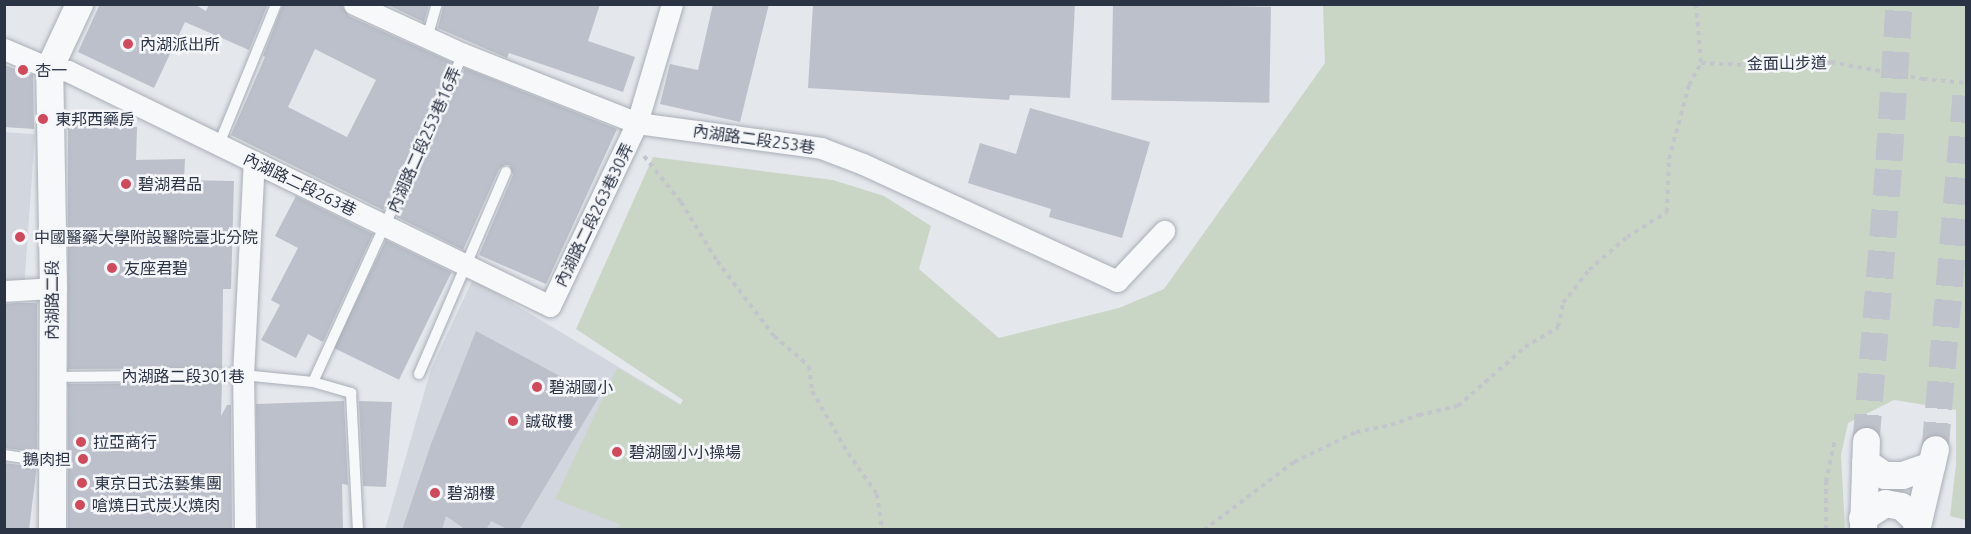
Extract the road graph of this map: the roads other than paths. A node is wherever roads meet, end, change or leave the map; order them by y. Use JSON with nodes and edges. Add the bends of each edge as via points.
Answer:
{"nodes":[{"id":1,"x":79,"y":4,"type":"edge"},
{"id":2,"x":276,"y":4,"type":"edge"},
{"id":3,"x":354,"y":4,"type":"edge"},
{"id":4,"x":437,"y":4,"type":"edge"},
{"id":5,"x":672,"y":4,"type":"edge"},
{"id":6,"x":427,"y":38,"type":"junction"},
{"id":7,"x":4,"y":50,"type":"edge"},
{"id":8,"x":462,"y":54,"type":"junction"},
{"id":9,"x":49,"y":68,"type":"junction"},
{"id":10,"x":634,"y":131,"type":"junction"},
{"id":11,"x":219,"y":144,"type":"junction"},
{"id":12,"x":254,"y":161,"type":"junction"},
{"id":13,"x":506,"y":172,"type":"dead end"},
{"id":14,"x":385,"y":225,"type":"junction"},
{"id":15,"x":1164,"y":231,"type":"dead end"},
{"id":16,"x":465,"y":264,"type":"junction"},
{"id":17,"x":53,"y":288,"type":"junction"},
{"id":18,"x":4,"y":291,"type":"edge"},
{"id":19,"x":550,"y":306,"type":"joint"},
{"id":20,"x":419,"y":374,"type":"dead end"},
{"id":21,"x":243,"y":375,"type":"junction"},
{"id":22,"x":51,"y":377,"type":"junction"},
{"id":23,"x":313,"y":382,"type":"junction"},
{"id":24,"x":4,"y":455,"type":"edge"},
{"id":25,"x":51,"y":462,"type":"junction"},
{"id":26,"x":1863,"y":524,"type":"edge"},
{"id":27,"x":1917,"y":526,"type":"edge"},
{"id":28,"x":52,"y":530,"type":"edge"},
{"id":29,"x":245,"y":530,"type":"edge"},
{"id":30,"x":358,"y":530,"type":"edge"}],
"edges":[{"from":1,"to":9,"type":"street","name":"內湖路二段"},
{"from":2,"to":11,"type":"lane"},
{"from":3,"to":6,"type":"street","name":"內湖路二段253巷"},
{"from":4,"to":6,"type":"lane"},
{"from":5,"to":10,"type":"street","name":"內湖路二段263巷30弄"},
{"from":6,"to":8,"type":"street","name":"內湖路二段253巷"},
{"from":7,"to":9,"type":"street","name":"內湖路二段263巷"},
{"from":8,"to":10,"type":"street","name":"內湖路二段253巷"},
{"from":8,"to":14,"type":"lane","name":"內湖路二段253巷16弄"},
{"from":9,"to":11,"type":"street","name":"內湖路二段263巷","via":[[68,71]]},
{"from":9,"to":17,"type":"street","name":"內湖路二段"},
{"from":10,"to":15,"type":"street","name":"內湖路二段253巷","via":[[821,148],[1117,281]]},
{"from":10,"to":19,"type":"street","name":"內湖路二段263巷30弄"},
{"from":11,"to":12,"type":"street","name":"內湖路二段263巷"},
{"from":12,"to":14,"type":"street","name":"內湖路二段263巷"},
{"from":12,"to":21,"type":"street"},
{"from":13,"to":16,"type":"lane"},
{"from":14,"to":16,"type":"street","name":"內湖路二段263巷"},
{"from":14,"to":23,"type":"lane","name":"內湖路二段253巷16弄"},
{"from":16,"to":19,"type":"street","name":"內湖路二段263巷"},
{"from":16,"to":20,"type":"lane"},
{"from":17,"to":18,"type":"street"},
{"from":17,"to":22,"type":"street","name":"內湖路二段"},
{"from":21,"to":22,"type":"lane","name":"內湖路二段301巷"},
{"from":21,"to":23,"type":"lane","name":"內湖路二段301巷"},
{"from":21,"to":29,"type":"street"},
{"from":22,"to":25,"type":"street","name":"內湖路二段"},
{"from":23,"to":30,"type":"lane","name":"內湖路二段301巷","via":[[351,393]]},
{"from":24,"to":25,"type":"lane"},
{"from":25,"to":28,"type":"street","name":"內湖路二段"},
{"from":26,"to":27,"type":"street","via":[[1885,503],[1901,506]]},
{"from":26,"to":27,"type":"street","via":[[1865,452],[1884,475],[1902,475],[1933,457]]}]}
